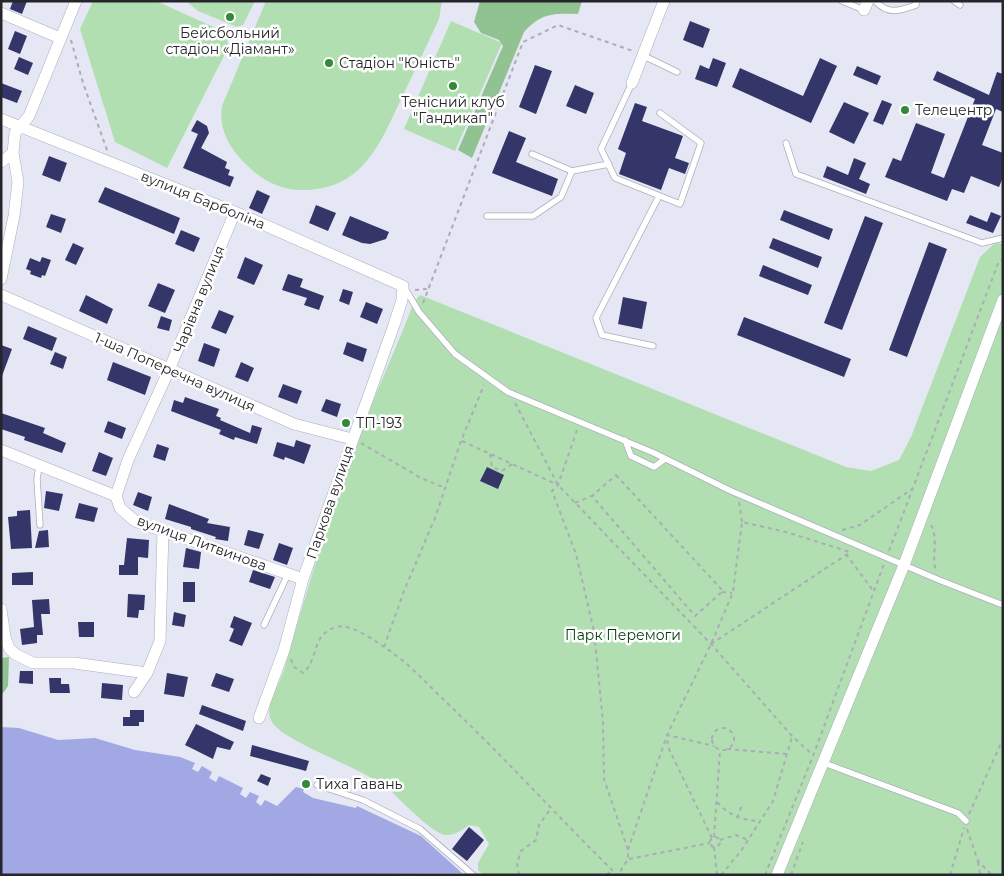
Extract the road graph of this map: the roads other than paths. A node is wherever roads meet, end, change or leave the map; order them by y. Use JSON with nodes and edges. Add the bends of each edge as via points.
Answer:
{"nodes":[{"id":1,"x":76,"y":1,"type":"edge"},
{"id":2,"x":664,"y":1,"type":"edge"},
{"id":3,"x":842,"y":1,"type":"edge"},
{"id":4,"x":874,"y":1,"type":"edge"},
{"id":5,"x":917,"y":1,"type":"edge"},
{"id":6,"x":954,"y":1,"type":"edge"},
{"id":7,"x":960,"y":5,"type":"dead end"},
{"id":8,"x":866,"y":6,"type":"edge"},
{"id":9,"x":1,"y":13,"type":"edge"},
{"id":10,"x":60,"y":38,"type":"junction"},
{"id":11,"x":644,"y":56,"type":"junction"},
{"id":12,"x":677,"y":72,"type":"dead end"},
{"id":13,"x":632,"y":83,"type":"joint"},
{"id":14,"x":660,"y":113,"type":"dead end"},
{"id":15,"x":1,"y":119,"type":"edge"},
{"id":16,"x":20,"y":127,"type":"junction"},
{"id":17,"x":786,"y":143,"type":"dead end"},
{"id":18,"x":12,"y":153,"type":"junction"},
{"id":19,"x":532,"y":154,"type":"dead end"},
{"id":20,"x":1,"y":162,"type":"edge"},
{"id":21,"x":609,"y":164,"type":"junction"},
{"id":22,"x":572,"y":171,"type":"junction"},
{"id":23,"x":659,"y":196,"type":"junction"},
{"id":24,"x":235,"y":212,"type":"junction"},
{"id":25,"x":487,"y":216,"type":"dead end"},
{"id":26,"x":1003,"y":238,"type":"edge"},
{"id":27,"x":1,"y":279,"type":"edge"},
{"id":28,"x":403,"y":286,"type":"junction"},
{"id":29,"x":1,"y":296,"type":"edge"},
{"id":30,"x":1003,"y":300,"type":"edge"},
{"id":31,"x":653,"y":346,"type":"dead end"},
{"id":32,"x":169,"y":370,"type":"junction"},
{"id":33,"x":352,"y":439,"type":"junction"},
{"id":34,"x":625,"y":440,"type":"junction"},
{"id":35,"x":1,"y":450,"type":"edge"},
{"id":36,"x":665,"y":459,"type":"junction"},
{"id":37,"x":39,"y":466,"type":"junction"},
{"id":38,"x":116,"y":496,"type":"junction"},
{"id":39,"x":40,"y":525,"type":"dead end"},
{"id":40,"x":163,"y":530,"type":"junction"},
{"id":41,"x":904,"y":565,"type":"junction"},
{"id":42,"x":288,"y":574,"type":"junction"},
{"id":43,"x":303,"y":579,"type":"junction"},
{"id":44,"x":1003,"y":605,"type":"edge"},
{"id":45,"x":1,"y":610,"type":"edge"},
{"id":46,"x":264,"y":625,"type":"dead end"},
{"id":47,"x":147,"y":673,"type":"junction"},
{"id":48,"x":134,"y":692,"type":"dead end"},
{"id":49,"x":259,"y":718,"type":"dead end"},
{"id":50,"x":824,"y":763,"type":"junction"},
{"id":51,"x":317,"y":785,"type":"dead end"},
{"id":52,"x":966,"y":821,"type":"road end"},
{"id":53,"x":473,"y":875,"type":"edge"},
{"id":54,"x":777,"y":875,"type":"edge"}],
"edges":[{"from":1,"to":10,"type":"street"},
{"from":2,"to":11,"type":"street"},
{"from":3,"to":8,"type":"lane"},
{"from":4,"to":5,"type":"lane","via":[[882,9],[896,12]]},
{"from":6,"to":7,"type":"lane"},
{"from":9,"to":10,"type":"street"},
{"from":10,"to":16,"type":"street","via":[[29,116]]},
{"from":11,"to":12,"type":"lane"},
{"from":11,"to":13,"type":"street"},
{"from":13,"to":21,"type":"lane","via":[[601,149]]},
{"from":14,"to":23,"type":"lane","via":[[701,142],[680,204]]},
{"from":15,"to":16,"type":"street","name":"вулиця Барболіна"},
{"from":16,"to":18,"type":"street","via":[[15,133]]},
{"from":16,"to":24,"type":"street","name":"вулиця Барболіна"},
{"from":17,"to":26,"type":"lane","via":[[796,174],[982,243]]},
{"from":18,"to":20,"type":"street"},
{"from":18,"to":27,"type":"street","via":[[18,182]]},
{"from":19,"to":22,"type":"lane"},
{"from":21,"to":22,"type":"lane"},
{"from":21,"to":23,"type":"lane","via":[[615,178]]},
{"from":22,"to":25,"type":"lane","via":[[561,197],[533,216]]},
{"from":23,"to":31,"type":"lane","via":[[596,318],[602,335]]},
{"from":24,"to":28,"type":"street","name":"вулиця Барболіна"},
{"from":24,"to":32,"type":"street","name":"Чарівна вулиця"},
{"from":28,"to":33,"type":"street","name":"Паркова вулиця","via":[[394,325]]},
{"from":28,"to":34,"type":"lane","via":[[419,312],[455,354],[508,392]]},
{"from":29,"to":32,"type":"street","name":"1-ша Поперечна вулиця"},
{"from":30,"to":41,"type":"street"},
{"from":32,"to":33,"type":"street","name":"1-ша Поперечна вулиця","via":[[294,424]]},
{"from":32,"to":38,"type":"street","name":"Чарівна вулиця","via":[[128,460]]},
{"from":33,"to":43,"type":"street","name":"Паркова вулиця"},
{"from":34,"to":36,"type":"lane"},
{"from":34,"to":36,"type":"lane","via":[[631,456],[654,467]]},
{"from":35,"to":37,"type":"street"},
{"from":36,"to":41,"type":"lane"},
{"from":37,"to":38,"type":"street"},
{"from":37,"to":39,"type":"lane","via":[[37,498]]},
{"from":38,"to":40,"type":"street","name":"вулиця Литвинова","via":[[120,508],[135,521]]},
{"from":40,"to":42,"type":"street","name":"вулиця Литвинова"},
{"from":40,"to":47,"type":"street","via":[[160,641]]},
{"from":41,"to":44,"type":"lane"},
{"from":41,"to":50,"type":"street"},
{"from":42,"to":43,"type":"street","name":"вулиця Литвинова"},
{"from":42,"to":46,"type":"lane"},
{"from":43,"to":49,"type":"street","name":"Паркова вулиця","via":[[288,636]]},
{"from":45,"to":47,"type":"street","via":[[6,650],[33,663],[74,663]]},
{"from":47,"to":48,"type":"street"},
{"from":50,"to":52,"type":"lane","via":[[958,813]]},
{"from":50,"to":54,"type":"street"},
{"from":51,"to":53,"type":"lane","via":[[363,800],[420,829]]}]}
